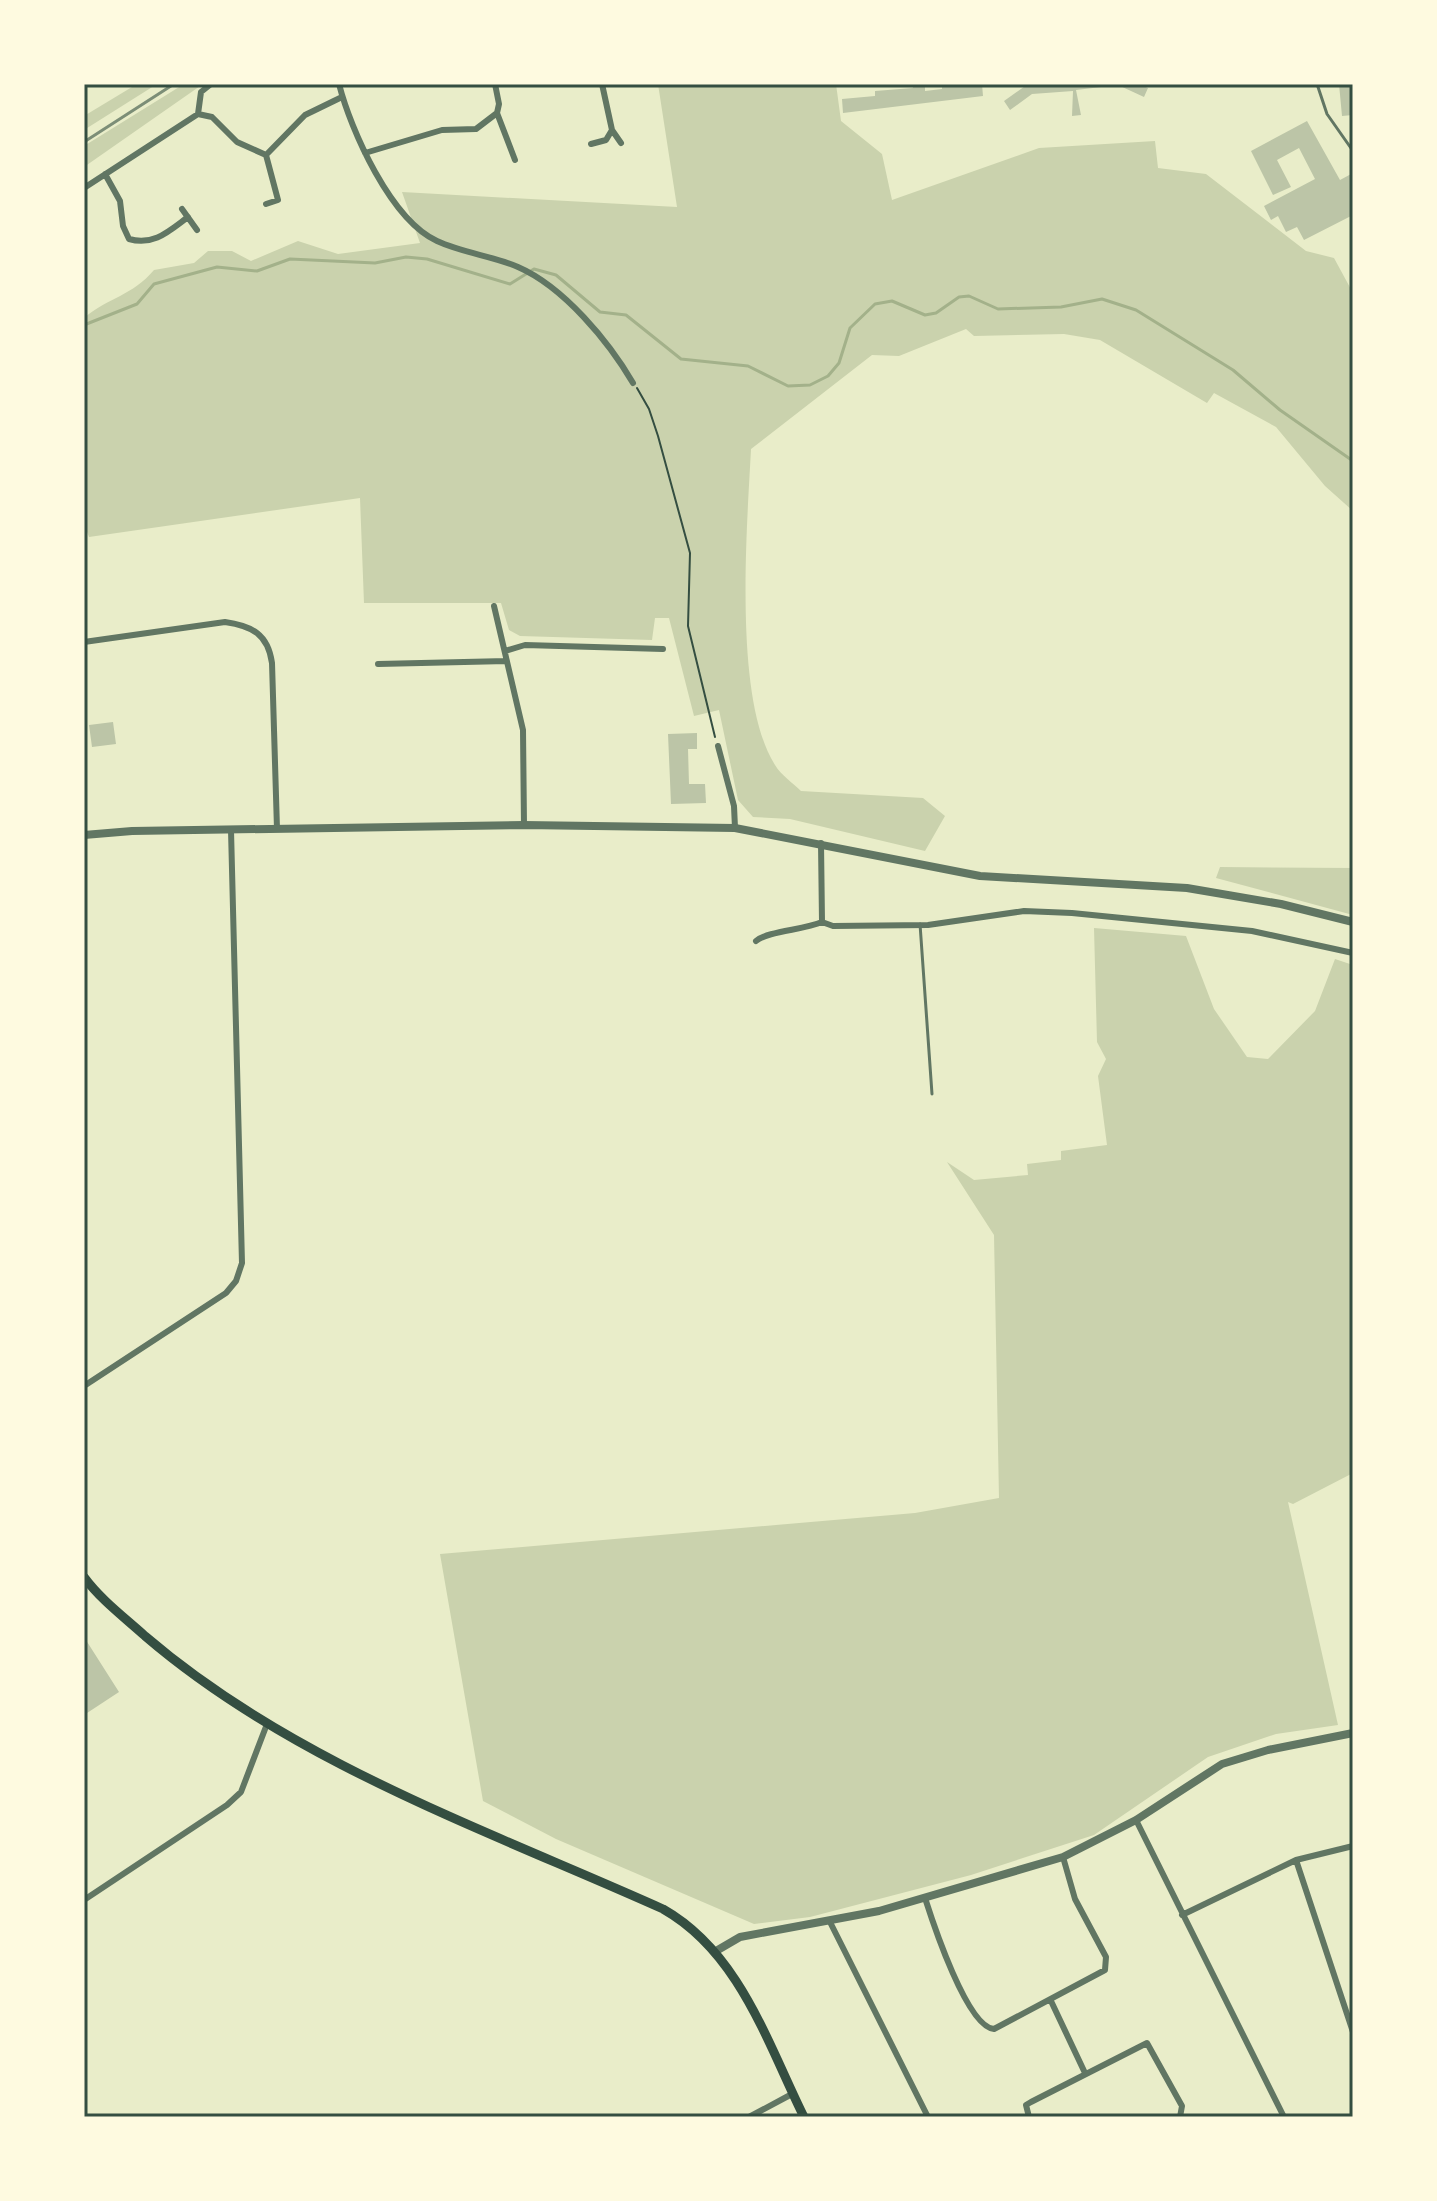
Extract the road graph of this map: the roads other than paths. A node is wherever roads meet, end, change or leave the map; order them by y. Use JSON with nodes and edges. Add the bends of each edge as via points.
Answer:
{"nodes":[{"id":1,"x":211,"y":84,"type":"edge"},
{"id":2,"x":339,"y":84,"type":"edge"},
{"id":3,"x":495,"y":84,"type":"edge"},
{"id":4,"x":602,"y":84,"type":"edge"},
{"id":5,"x":1317,"y":84,"type":"edge"},
{"id":6,"x":342,"y":97,"type":"junction"},
{"id":7,"x":497,"y":113,"type":"junction"},
{"id":8,"x":198,"y":114,"type":"junction"},
{"id":9,"x":612,"y":130,"type":"junction"},
{"id":10,"x":621,"y":143,"type":"dead end"},
{"id":11,"x":591,"y":144,"type":"dead end"},
{"id":12,"x":1353,"y":151,"type":"edge"},
{"id":13,"x":365,"y":153,"type":"junction"},
{"id":14,"x":266,"y":155,"type":"junction"},
{"id":15,"x":515,"y":160,"type":"dead end"},
{"id":16,"x":105,"y":174,"type":"junction"},
{"id":17,"x":84,"y":188,"type":"edge"},
{"id":18,"x":266,"y":204,"type":"dead end"},
{"id":19,"x":182,"y":209,"type":"dead end"},
{"id":20,"x":188,"y":217,"type":"junction"},
{"id":21,"x":197,"y":230,"type":"dead end"},
{"id":22,"x":633,"y":383,"type":"road end"},
{"id":23,"x":494,"y":606,"type":"dead end"},
{"id":24,"x":84,"y":642,"type":"edge"},
{"id":25,"x":663,"y":649,"type":"dead end"},
{"id":26,"x":505,"y":651,"type":"junction"},
{"id":27,"x":507,"y":661,"type":"junction"},
{"id":28,"x":378,"y":664,"type":"dead end"},
{"id":29,"x":718,"y":746,"type":"road end"},
{"id":30,"x":524,"y":825,"type":"junction"},
{"id":31,"x":735,"y":828,"type":"junction"},
{"id":32,"x":277,"y":829,"type":"junction"},
{"id":33,"x":231,"y":830,"type":"junction"},
{"id":34,"x":84,"y":835,"type":"edge"},
{"id":35,"x":821,"y":843,"type":"junction"},
{"id":36,"x":822,"y":922,"type":"junction"},
{"id":37,"x":1353,"y":922,"type":"edge"},
{"id":38,"x":920,"y":924,"type":"junction"},
{"id":39,"x":756,"y":941,"type":"dead end"},
{"id":40,"x":1353,"y":953,"type":"edge"},
{"id":41,"x":932,"y":1094,"type":"dead end"},
{"id":42,"x":84,"y":1386,"type":"edge"},
{"id":43,"x":84,"y":1577,"type":"edge"},
{"id":44,"x":267,"y":1724,"type":"junction"},
{"id":45,"x":1353,"y":1733,"type":"edge"},
{"id":46,"x":1136,"y":1820,"type":"junction"},
{"id":47,"x":1353,"y":1846,"type":"edge"},
{"id":48,"x":1063,"y":1857,"type":"junction"},
{"id":49,"x":1296,"y":1860,"type":"junction"},
{"id":50,"x":925,"y":1898,"type":"junction"},
{"id":51,"x":84,"y":1900,"type":"edge"},
{"id":52,"x":1182,"y":1915,"type":"junction"},
{"id":53,"x":830,"y":1922,"type":"junction"},
{"id":54,"x":716,"y":1951,"type":"junction"},
{"id":55,"x":1051,"y":2001,"type":"junction"},
{"id":56,"x":1353,"y":2032,"type":"edge"},
{"id":57,"x":1085,"y":2073,"type":"junction"},
{"id":58,"x":792,"y":2094,"type":"junction"},
{"id":59,"x":749,"y":2117,"type":"edge"},
{"id":60,"x":804,"y":2117,"type":"edge"},
{"id":61,"x":928,"y":2117,"type":"edge"},
{"id":62,"x":1029,"y":2117,"type":"edge"},
{"id":63,"x":1180,"y":2117,"type":"edge"},
{"id":64,"x":1284,"y":2117,"type":"edge"}],
"edges":[{"from":1,"to":8,"type":"street","via":[[201,92]]},
{"from":2,"to":6,"type":"street"},
{"from":3,"to":7,"type":"street"},
{"from":4,"to":9,"type":"street"},
{"from":5,"to":12,"type":"lane","via":[[1327,114]]},
{"from":6,"to":13,"type":"street"},
{"from":6,"to":14,"type":"street","via":[[305,115]]},
{"from":7,"to":13,"type":"street","via":[[476,129],[442,130]]},
{"from":7,"to":15,"type":"street"},
{"from":8,"to":14,"type":"street","via":[[212,117],[237,142]]},
{"from":8,"to":16,"type":"street"},
{"from":9,"to":10,"type":"street"},
{"from":9,"to":11,"type":"street","via":[[606,140]]},
{"from":13,"to":22,"type":"street","via":[[406,218],[434,240],[519,267],[563,298],[592,325]]},
{"from":14,"to":18,"type":"street","via":[[278,200]]},
{"from":16,"to":17,"type":"street"},
{"from":16,"to":20,"type":"street","via":[[120,201],[129,239],[159,238]]},
{"from":19,"to":20,"type":"street"},
{"from":20,"to":21,"type":"street"},
{"from":23,"to":26,"type":"street"},
{"from":24,"to":32,"type":"street","via":[[225,622],[260,633],[272,663]]},
{"from":25,"to":26,"type":"street","via":[[525,645]]},
{"from":26,"to":27,"type":"street"},
{"from":27,"to":28,"type":"street"},
{"from":27,"to":30,"type":"street","via":[[523,730]]},
{"from":29,"to":31,"type":"street"},
{"from":30,"to":31,"type":"street"},
{"from":30,"to":32,"type":"street"},
{"from":31,"to":35,"type":"street"},
{"from":32,"to":33,"type":"street"},
{"from":33,"to":34,"type":"street"},
{"from":33,"to":42,"type":"street","via":[[242,1263],[226,1293]]},
{"from":35,"to":36,"type":"street"},
{"from":35,"to":37,"type":"street","via":[[980,876],[1187,888]]},
{"from":36,"to":38,"type":"street"},
{"from":36,"to":39,"type":"street","via":[[800,931],[764,934]]},
{"from":38,"to":40,"type":"street","via":[[1024,911],[1072,913],[1252,931]]},
{"from":38,"to":41,"type":"lane"},
{"from":43,"to":44,"type":"main road","via":[[176,1662]]},
{"from":44,"to":51,"type":"street","via":[[241,1792]]},
{"from":44,"to":54,"type":"main road","via":[[344,1768],[663,1909],[692,1926]]},
{"from":45,"to":46,"type":"street","via":[[1222,1764]]},
{"from":46,"to":48,"type":"street"},
{"from":46,"to":52,"type":"street"},
{"from":47,"to":49,"type":"street"},
{"from":48,"to":50,"type":"street"},
{"from":48,"to":55,"type":"street","via":[[1075,1899],[1107,1964]]},
{"from":49,"to":52,"type":"street"},
{"from":49,"to":56,"type":"street"},
{"from":50,"to":53,"type":"street"},
{"from":50,"to":55,"type":"street","via":[[939,1943],[986,2029]]},
{"from":52,"to":64,"type":"street"},
{"from":53,"to":54,"type":"street","via":[[740,1937]]},
{"from":53,"to":61,"type":"street"},
{"from":54,"to":58,"type":"main road","via":[[759,2022]]},
{"from":55,"to":57,"type":"street"},
{"from":57,"to":62,"type":"street","via":[[1026,2105]]},
{"from":57,"to":63,"type":"street","via":[[1147,2043],[1182,2106]]},
{"from":58,"to":59,"type":"street"},
{"from":58,"to":60,"type":"main road"}]}
